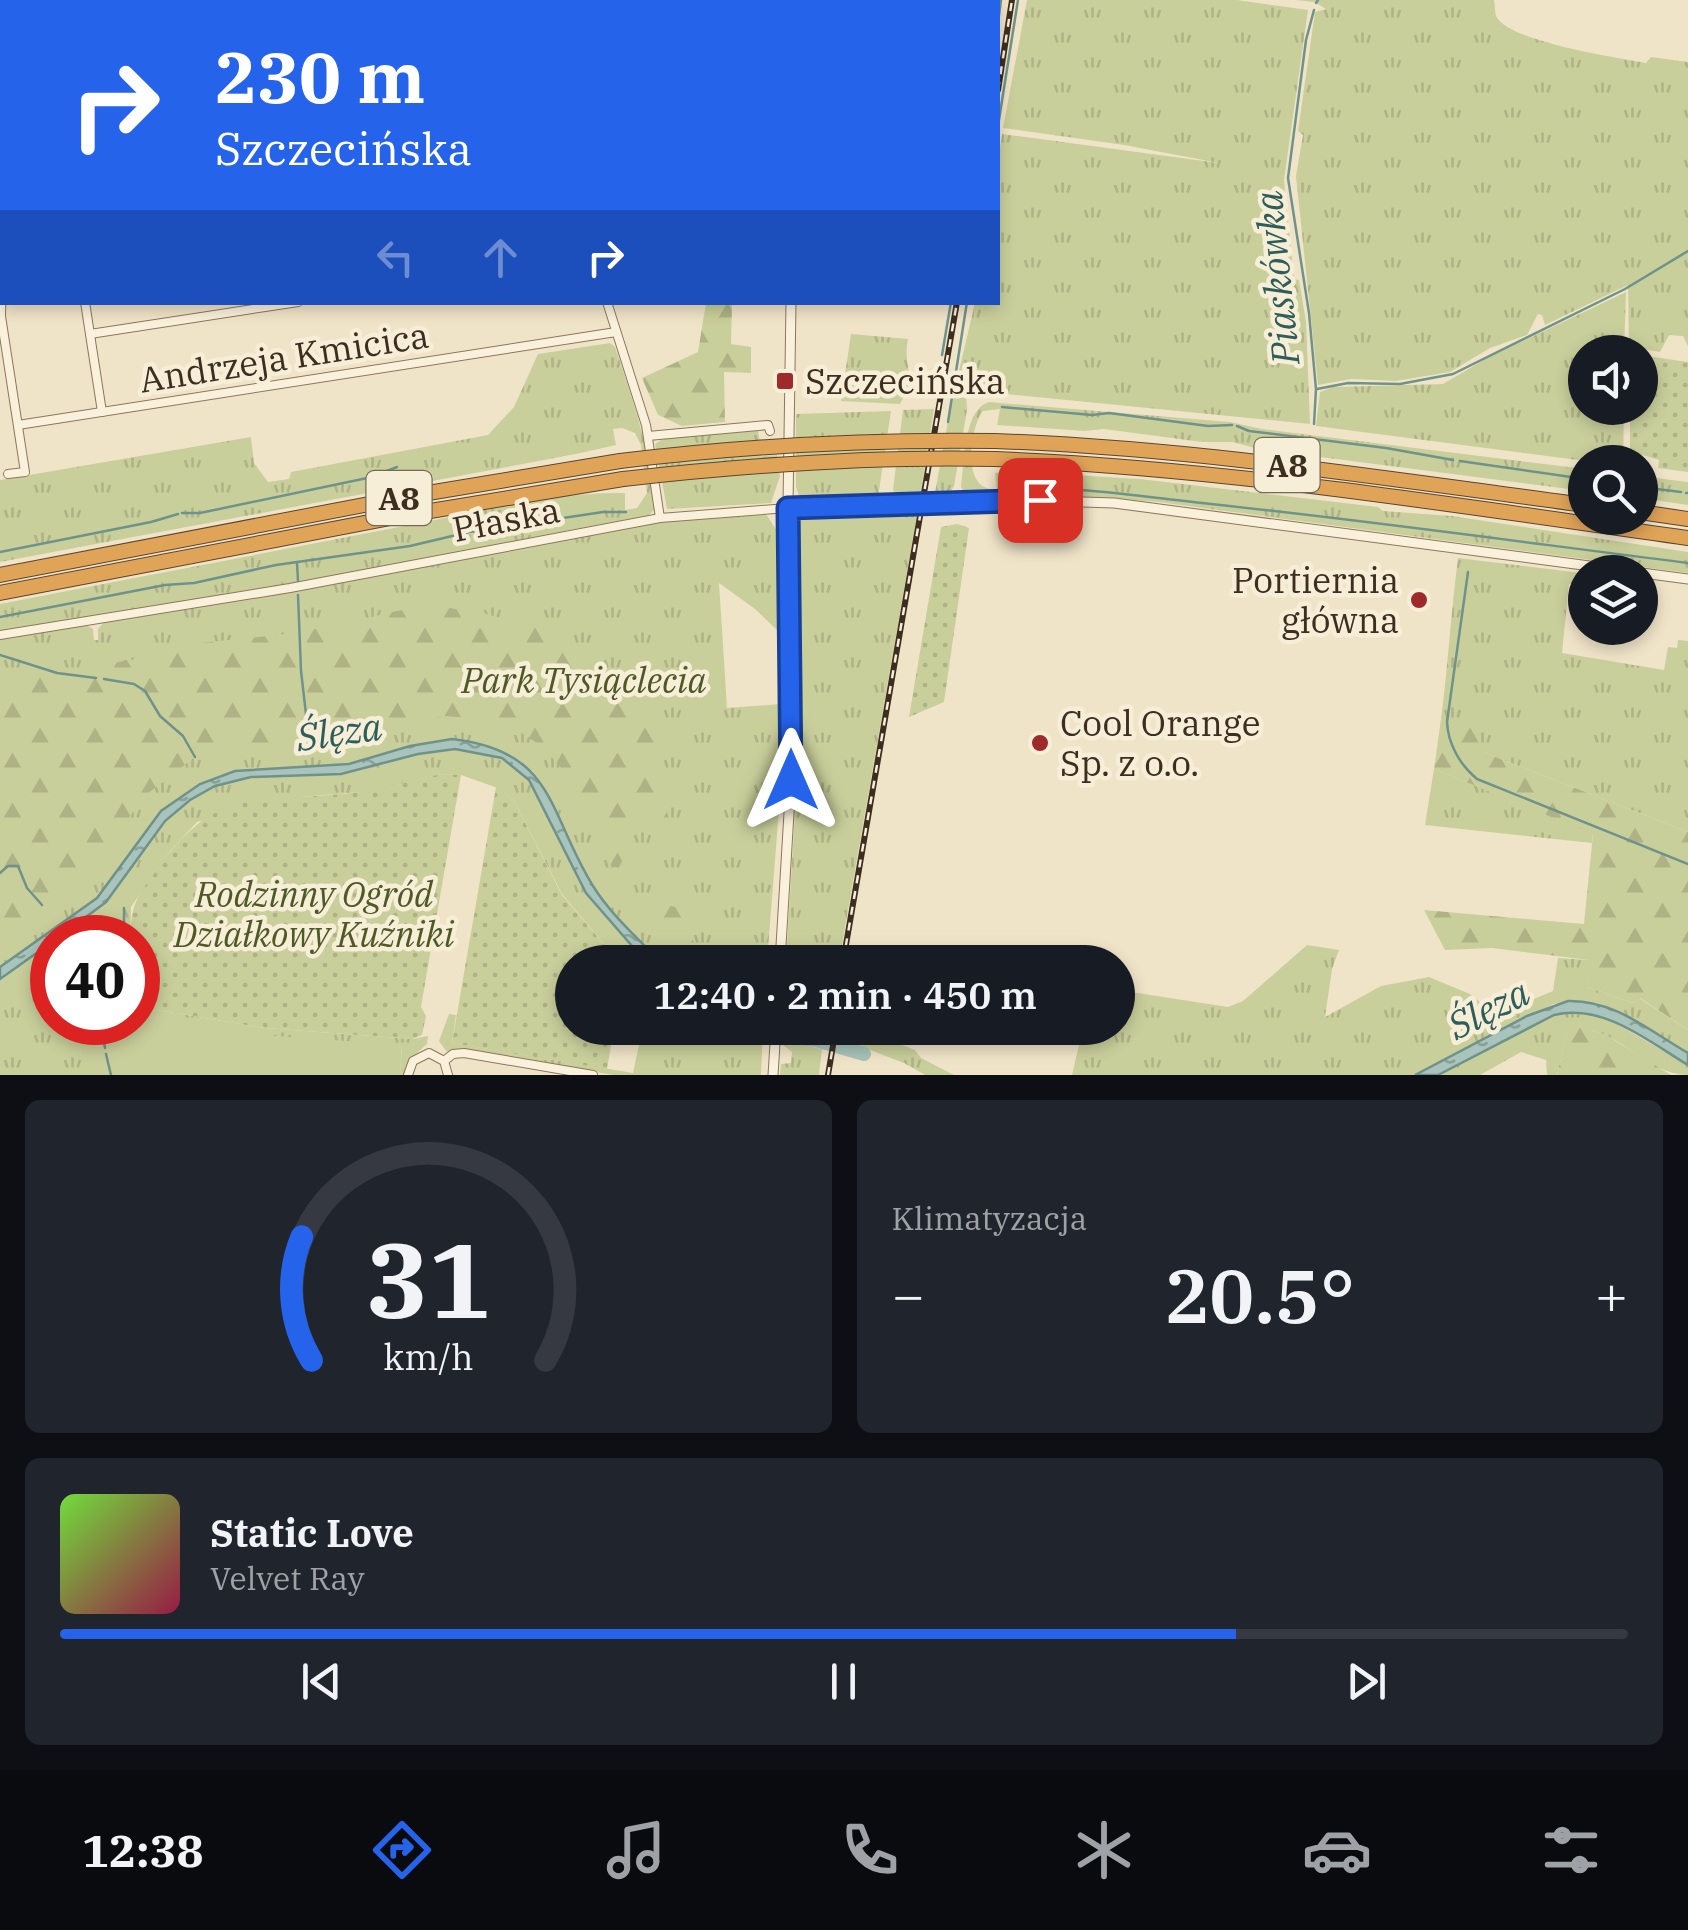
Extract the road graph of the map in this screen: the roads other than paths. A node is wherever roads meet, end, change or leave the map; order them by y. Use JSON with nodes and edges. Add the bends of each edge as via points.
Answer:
{"nodes":[{"id":1,"x":1,"y":305,"type":"edge"},
{"id":2,"x":85,"y":305,"type":"edge"},
{"id":3,"x":278,"y":305,"type":"edge"},
{"id":4,"x":607,"y":305,"type":"edge"},
{"id":5,"x":792,"y":305,"type":"edge"},
{"id":6,"x":616,"y":332,"type":"junction"},
{"id":7,"x":90,"y":334,"type":"junction"},
{"id":8,"x":102,"y":412,"type":"junction"},
{"id":9,"x":18,"y":425,"type":"junction"},
{"id":10,"x":769,"y":428,"type":"dead end"},
{"id":11,"x":648,"y":436,"type":"junction"},
{"id":12,"x":8,"y":474,"type":"dead end"},
{"id":13,"x":1568,"y":503,"type":"edge"},
{"id":14,"x":788,"y":508,"type":"junction"},
{"id":15,"x":1658,"y":515,"type":"edge"},
{"id":16,"x":660,"y":518,"type":"junction"},
{"id":17,"x":1688,"y":519,"type":"edge"},
{"id":18,"x":1688,"y":538,"type":"edge"},
{"id":19,"x":0,"y":575,"type":"edge"},
{"id":20,"x":1688,"y":579,"type":"edge"},
{"id":21,"x":0,"y":593,"type":"edge"},
{"id":22,"x":0,"y":635,"type":"edge"},
{"id":23,"x":781,"y":945,"type":"edge"},
{"id":24,"x":774,"y":1045,"type":"edge"},
{"id":25,"x":444,"y":1061,"type":"junction"},
{"id":26,"x":408,"y":1075,"type":"edge"},
{"id":27,"x":448,"y":1075,"type":"edge"},
{"id":28,"x":593,"y":1075,"type":"edge"},
{"id":29,"x":773,"y":1075,"type":"edge"}],
"edges":[{"from":1,"to":9,"type":"street"},
{"from":2,"to":7,"type":"street"},
{"from":3,"to":7,"type":"street"},
{"from":4,"to":6,"type":"street"},
{"from":5,"to":14,"type":"street"},
{"from":6,"to":8,"type":"street","name":"Andrzeja Kmicica"},
{"from":6,"to":11,"type":"street"},
{"from":7,"to":8,"type":"street"},
{"from":8,"to":9,"type":"street","name":"Andrzeja Kmicica"},
{"from":9,"to":12,"type":"street","via":[[25,472]]},
{"from":10,"to":11,"type":"street"},
{"from":11,"to":16,"type":"street"},
{"from":13,"to":19,"type":"highway","number":"A8","bridge":true,"via":[[1088,444],[886,440],[620,461]]},
{"from":14,"to":16,"type":"street","name":"Płaska"},
{"from":14,"to":20,"type":"street","via":[[1114,503]]},
{"from":14,"to":23,"type":"street","via":[[791,780]]},
{"from":15,"to":17,"type":"highway"},
{"from":16,"to":22,"type":"street","name":"Płaska"},
{"from":18,"to":21,"type":"highway","number":"A8","bridge":true,"via":[[1181,470],[995,459],[799,462],[476,502]]},
{"from":24,"to":29,"type":"street"},
{"from":25,"to":26,"type":"street","via":[[423,1054]]},
{"from":25,"to":27,"type":"street"},
{"from":25,"to":28,"type":"street","via":[[464,1053]]}]}
